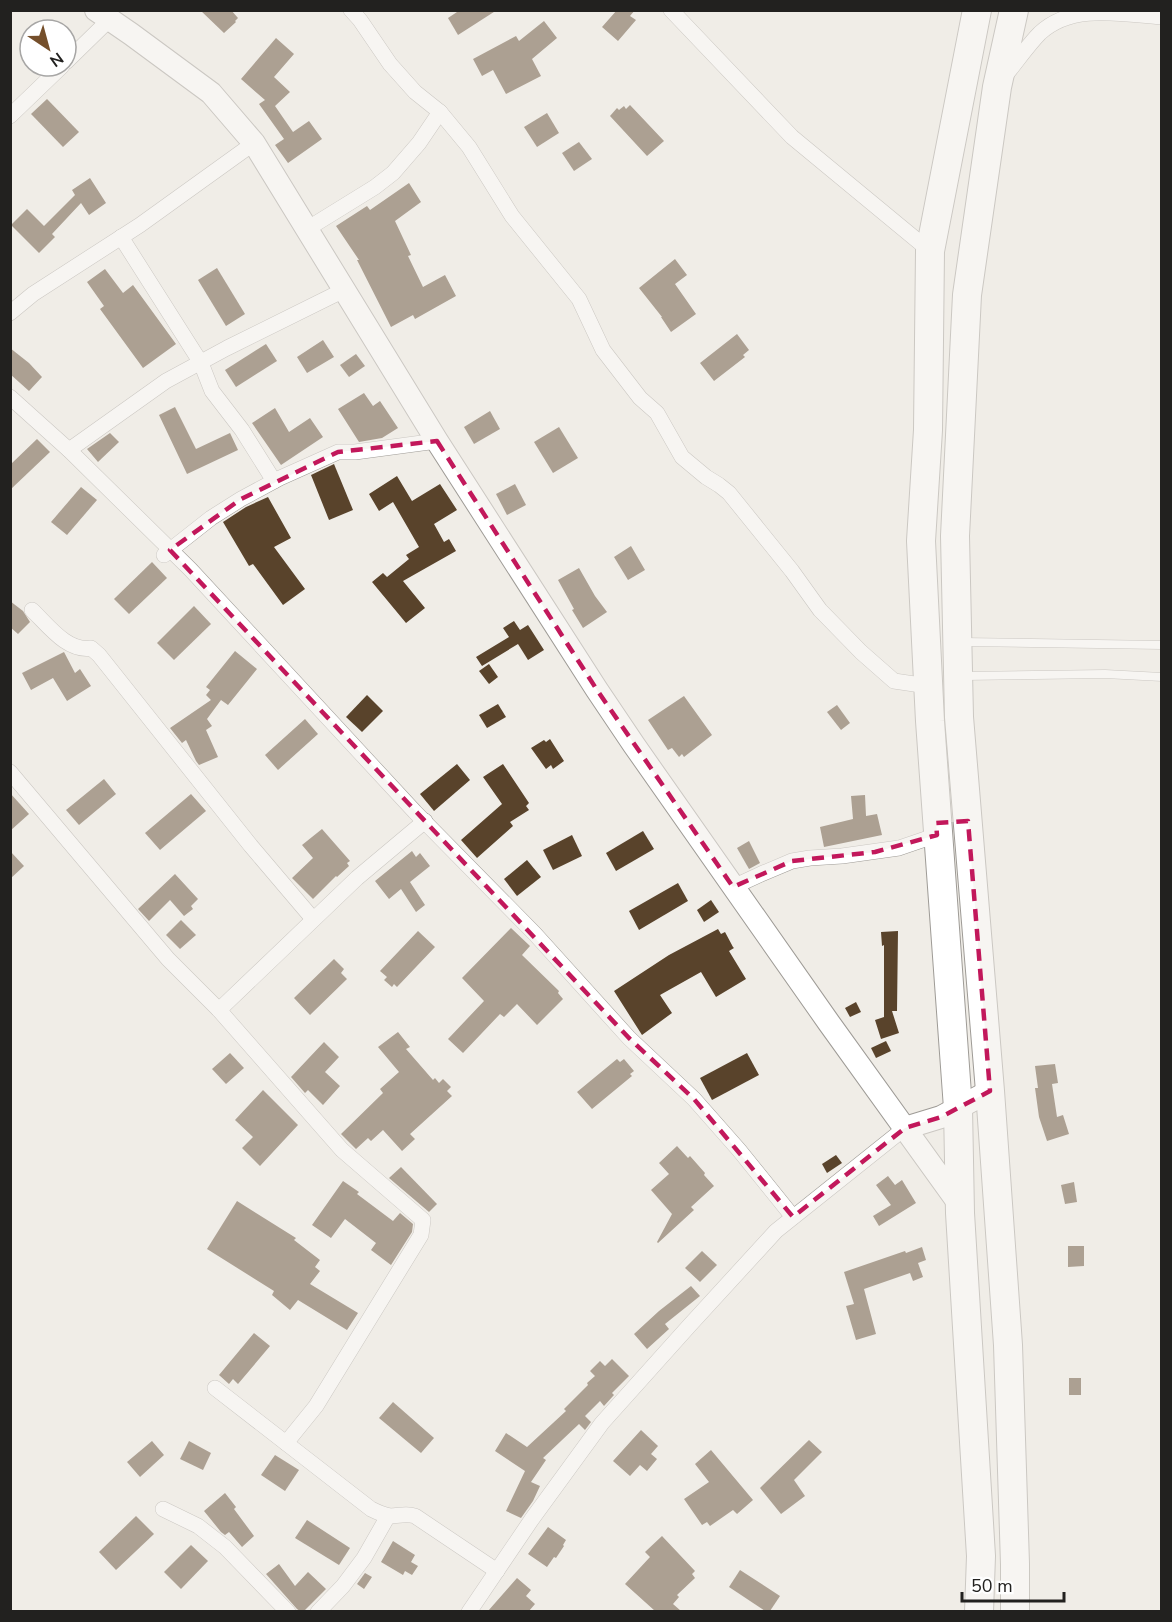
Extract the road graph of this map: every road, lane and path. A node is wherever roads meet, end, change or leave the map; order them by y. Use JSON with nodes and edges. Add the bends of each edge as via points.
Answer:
{"nodes":[{"id":1,"x":351,"y":10,"type":"edge"},
{"id":2,"x":671,"y":10,"type":"edge"},
{"id":3,"x":977,"y":10,"type":"edge"},
{"id":4,"x":1014,"y":10,"type":"edge"},
{"id":5,"x":103,"y":15,"type":"edge"},
{"id":6,"x":1161,"y":17,"type":"edge"},
{"id":7,"x":78,"y":47,"type":"edge"},
{"id":8,"x":50,"y":78,"type":"edge"},
{"id":9,"x":997,"y":87,"type":"junction"},
{"id":10,"x":440,"y":112,"type":"junction"},
{"id":11,"x":10,"y":116,"type":"edge"},
{"id":12,"x":254,"y":143,"type":"junction"},
{"id":13,"x":307,"y":229,"type":"junction"},
{"id":14,"x":121,"y":237,"type":"junction"},
{"id":15,"x":930,"y":251,"type":"junction"},
{"id":16,"x":344,"y":290,"type":"junction"},
{"id":17,"x":10,"y":313,"type":"edge"},
{"id":18,"x":201,"y":363,"type":"junction"},
{"id":19,"x":10,"y":397,"type":"edge"},
{"id":20,"x":928,"y":430,"type":"junction"},
{"id":21,"x":960,"y":436,"type":"junction"},
{"id":22,"x":436,"y":441,"type":"junction"},
{"id":23,"x":69,"y":450,"type":"junction"},
{"id":24,"x":274,"y":481,"type":"junction"},
{"id":25,"x":164,"y":555,"type":"dead end"},
{"id":26,"x":32,"y":610,"type":"dead end"},
{"id":27,"x":957,"y":642,"type":"junction"},
{"id":28,"x":1161,"y":645,"type":"edge"},
{"id":29,"x":958,"y":676,"type":"junction"},
{"id":30,"x":1161,"y":677,"type":"edge"},
{"id":31,"x":928,"y":686,"type":"junction"},
{"id":32,"x":10,"y":772,"type":"edge"},
{"id":33,"x":425,"y":821,"type":"junction"},
{"id":34,"x":968,"y":821,"type":"junction"},
{"id":35,"x":937,"y":829,"type":"junction"},
{"id":36,"x":733,"y":887,"type":"junction"},
{"id":37,"x":313,"y":919,"type":"junction"},
{"id":38,"x":219,"y":1010,"type":"junction"},
{"id":39,"x":990,"y":1091,"type":"junction"},
{"id":40,"x":958,"y":1108,"type":"junction"},
{"id":41,"x":905,"y":1128,"type":"junction"},
{"id":42,"x":960,"y":1204,"type":"junction"},
{"id":43,"x":793,"y":1217,"type":"junction"},
{"id":44,"x":215,"y":1388,"type":"dead end"},
{"id":45,"x":286,"y":1443,"type":"junction"},
{"id":46,"x":163,"y":1509,"type":"dead end"},
{"id":47,"x":388,"y":1516,"type":"junction"},
{"id":48,"x":497,"y":1571,"type":"junction"},
{"id":49,"x":288,"y":1611,"type":"edge"},
{"id":50,"x":318,"y":1611,"type":"edge"},
{"id":51,"x":469,"y":1611,"type":"edge"},
{"id":52,"x":979,"y":1611,"type":"edge"},
{"id":53,"x":1015,"y":1611,"type":"edge"}],
"edges":[{"from":1,"to":10,"type":"street","via":[[390,64]]},
{"from":2,"to":15,"type":"street","via":[[792,137]]},
{"from":3,"to":15,"type":"highway"},
{"from":4,"to":9,"type":"highway"},
{"from":5,"to":7,"type":"street"},
{"from":5,"to":12,"type":"street","via":[[211,93]]},
{"from":6,"to":9,"type":"street","via":[[1101,12],[1061,20],[1041,32]]},
{"from":8,"to":11,"type":"street"},
{"from":9,"to":21,"type":"highway","via":[[967,295]]},
{"from":10,"to":13,"type":"street","via":[[393,173]]},
{"from":10,"to":31,"type":"street","via":[[469,147],[512,216],[579,299],[603,350],[640,398],[657,413],[682,457],[729,493],[820,610],[861,652],[894,681]]},
{"from":12,"to":13,"type":"street"},
{"from":12,"to":14,"type":"street"},
{"from":13,"to":16,"type":"street"},
{"from":14,"to":17,"type":"street"},
{"from":14,"to":18,"type":"street"},
{"from":15,"to":20,"type":"highway"},
{"from":16,"to":18,"type":"street"},
{"from":16,"to":22,"type":"street"},
{"from":18,"to":23,"type":"street","via":[[166,381]]},
{"from":18,"to":24,"type":"street","via":[[212,391]]},
{"from":19,"to":23,"type":"street"},
{"from":20,"to":21,"type":"highway"},
{"from":20,"to":31,"type":"highway","via":[[921,541]]},
{"from":21,"to":27,"type":"highway","via":[[955,536]]},
{"from":22,"to":24,"type":"street","via":[[338,452]]},
{"from":22,"to":36,"type":"street","via":[[603,699]]},
{"from":23,"to":33,"type":"street","via":[[190,569]]},
{"from":24,"to":25,"type":"street","via":[[211,518]]},
{"from":26,"to":37,"type":"street","via":[[67,643],[91,648],[99,655]]},
{"from":27,"to":28,"type":"lane"},
{"from":27,"to":29,"type":"highway"},
{"from":29,"to":30,"type":"lane"},
{"from":29,"to":34,"type":"highway"},
{"from":31,"to":35,"type":"highway"},
{"from":32,"to":38,"type":"street","via":[[168,959]]},
{"from":33,"to":37,"type":"street"},
{"from":33,"to":43,"type":"street","via":[[629,1038],[694,1099]]},
{"from":34,"to":35,"type":"highway"},
{"from":34,"to":39,"type":"highway"},
{"from":35,"to":36,"type":"street","via":[[899,848],[792,861]]},
{"from":35,"to":40,"type":"highway"},
{"from":36,"to":41,"type":"street"},
{"from":37,"to":38,"type":"street"},
{"from":38,"to":45,"type":"street","via":[[342,1150],[423,1220],[421,1235],[316,1406]]},
{"from":39,"to":40,"type":"street"},
{"from":39,"to":53,"type":"highway","via":[[1008,1345]]},
{"from":40,"to":41,"type":"street"},
{"from":40,"to":42,"type":"highway"},
{"from":41,"to":42,"type":"street"},
{"from":41,"to":43,"type":"street"},
{"from":42,"to":52,"type":"highway","via":[[981,1556]]},
{"from":43,"to":48,"type":"street","via":[[602,1423]]},
{"from":44,"to":45,"type":"street"},
{"from":45,"to":47,"type":"street","via":[[371,1509]]},
{"from":46,"to":49,"type":"street","via":[[198,1526],[225,1547]]},
{"from":47,"to":48,"type":"street","via":[[415,1516]]},
{"from":47,"to":50,"type":"street","via":[[364,1558]]},
{"from":48,"to":51,"type":"street"}]}
